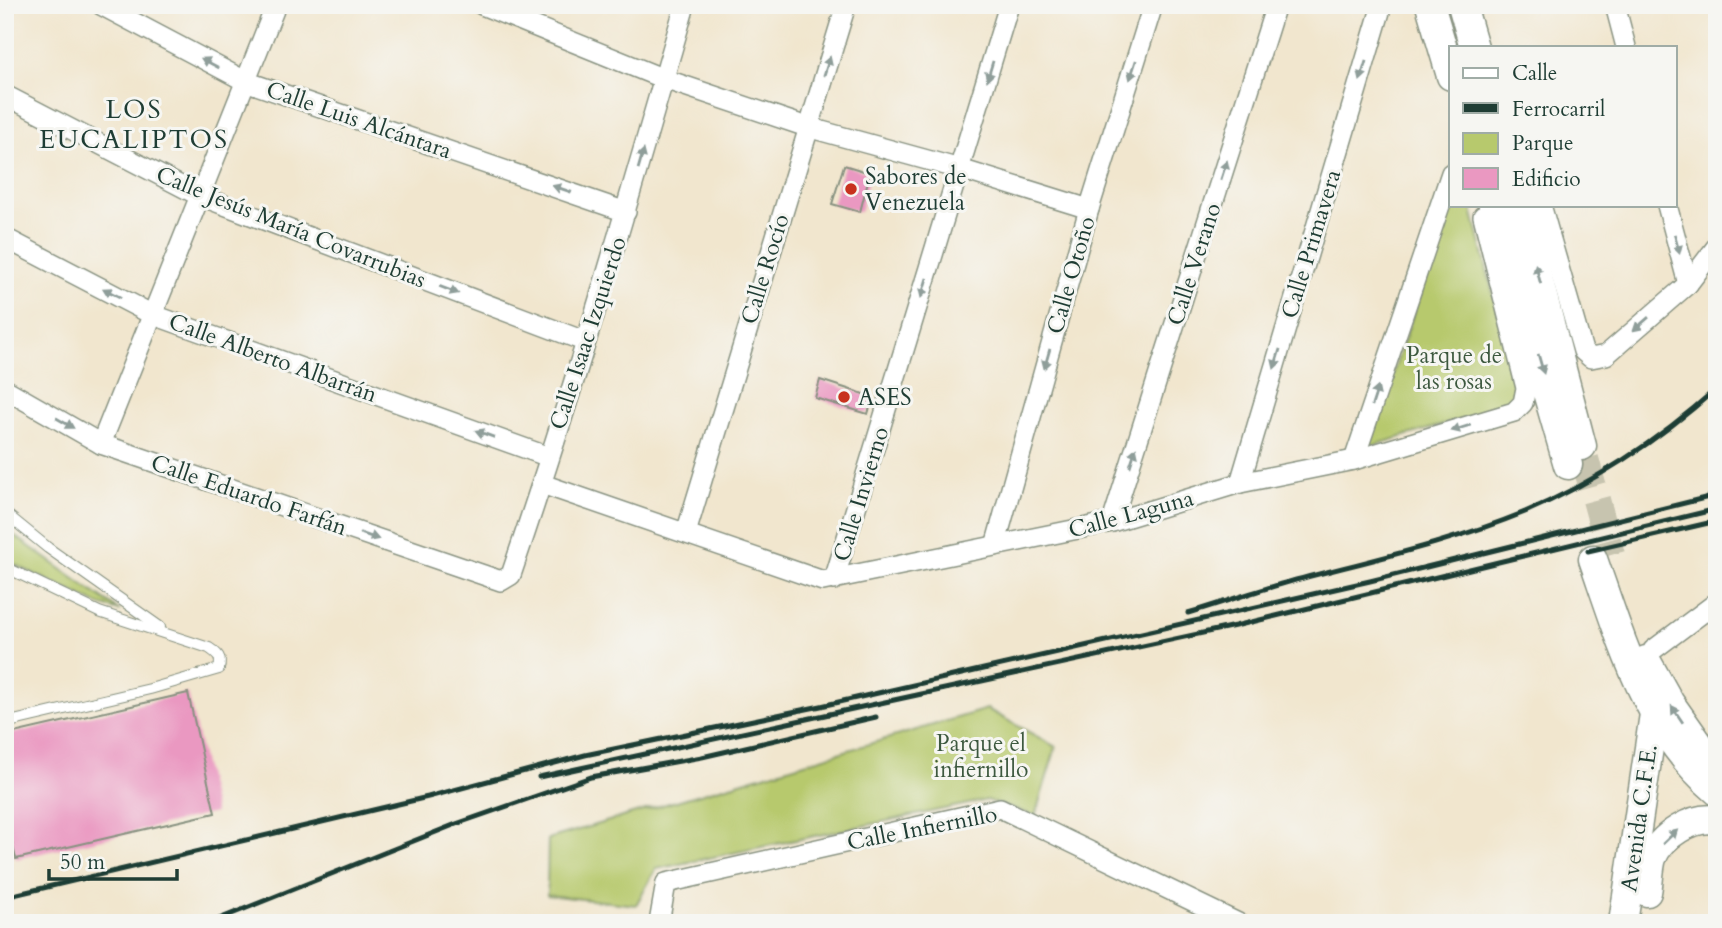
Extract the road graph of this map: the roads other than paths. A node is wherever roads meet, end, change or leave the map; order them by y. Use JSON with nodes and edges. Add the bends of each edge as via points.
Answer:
{"nodes":[{"id":1,"x":101,"y":5,"type":"edge"},
{"id":2,"x":276,"y":5,"type":"edge"},
{"id":3,"x":482,"y":5,"type":"edge"},
{"id":4,"x":685,"y":5,"type":"edge"},
{"id":5,"x":846,"y":5,"type":"edge"},
{"id":6,"x":1009,"y":5,"type":"edge"},
{"id":7,"x":1153,"y":5,"type":"edge"},
{"id":8,"x":1276,"y":5,"type":"edge"},
{"id":9,"x":1382,"y":5,"type":"edge"},
{"id":10,"x":1430,"y":5,"type":"edge"},
{"id":11,"x":1615,"y":5,"type":"edge"},
{"id":12,"x":1465,"y":6,"type":"edge"},
{"id":13,"x":1474,"y":46,"type":"edge"},
{"id":14,"x":1626,"y":46,"type":"edge"},
{"id":15,"x":1449,"y":69,"type":"edge"},
{"id":16,"x":664,"y":79,"type":"junction"},
{"id":17,"x":245,"y":81,"type":"junction"},
{"id":18,"x":5,"y":96,"type":"edge"},
{"id":19,"x":807,"y":127,"type":"junction"},
{"id":20,"x":960,"y":169,"type":"junction"},
{"id":21,"x":1449,"y":179,"type":"edge"},
{"id":22,"x":198,"y":195,"type":"junction"},
{"id":23,"x":1481,"y":206,"type":"edge"},
{"id":24,"x":1493,"y":206,"type":"edge"},
{"id":25,"x":1519,"y":206,"type":"edge"},
{"id":26,"x":1541,"y":206,"type":"edge"},
{"id":27,"x":1667,"y":206,"type":"edge"},
{"id":28,"x":1089,"y":209,"type":"junction"},
{"id":29,"x":626,"y":212,"type":"junction"},
{"id":30,"x":5,"y":238,"type":"edge"},
{"id":31,"x":1717,"y":246,"type":"edge"},
{"id":32,"x":1688,"y":284,"type":"junction"},
{"id":33,"x":150,"y":313,"type":"junction"},
{"id":34,"x":584,"y":341,"type":"junction"},
{"id":35,"x":5,"y":390,"type":"edge"},
{"id":36,"x":101,"y":444,"type":"junction"},
{"id":37,"x":549,"y":457,"type":"junction"},
{"id":38,"x":1354,"y":460,"type":"junction"},
{"id":39,"x":1240,"y":483,"type":"junction"},
{"id":40,"x":542,"y":484,"type":"junction"},
{"id":41,"x":5,"y":513,"type":"edge"},
{"id":42,"x":1112,"y":522,"type":"junction"},
{"id":43,"x":686,"y":533,"type":"junction"},
{"id":44,"x":995,"y":546,"type":"junction"},
{"id":45,"x":5,"y":567,"type":"edge"},
{"id":46,"x":834,"y":580,"type":"junction"},
{"id":47,"x":501,"y":581,"type":"joint"},
{"id":48,"x":1717,"y":602,"type":"edge"},
{"id":49,"x":166,"y":631,"type":"junction"},
{"id":50,"x":1653,"y":650,"type":"dead end"},
{"id":51,"x":1654,"y":714,"type":"junction"},
{"id":52,"x":5,"y":723,"type":"edge"},
{"id":53,"x":1717,"y":769,"type":"edge"},
{"id":54,"x":1717,"y":791,"type":"edge"},
{"id":55,"x":1717,"y":820,"type":"edge"},
{"id":56,"x":659,"y":923,"type":"edge"},
{"id":57,"x":1238,"y":923,"type":"edge"},
{"id":58,"x":1623,"y":923,"type":"edge"},
{"id":59,"x":1643,"y":923,"type":"edge"}],
"edges":[{"from":17,"to":1,"type":"street","name":"Calle Luis Alcántara","one_way":true},
{"from":2,"to":17,"type":"street"},
{"from":3,"to":16,"type":"street"},
{"from":4,"to":16,"type":"street","name":"Calle Isaac Izquierdo"},
{"from":19,"to":5,"type":"street","name":"Calle Rocío","one_way":true},
{"from":6,"to":20,"type":"street","name":"Calle Invierno","one_way":true},
{"from":7,"to":28,"type":"street","name":"Calle Otoño","one_way":true},
{"from":42,"to":8,"type":"street","name":"Calle Verano","one_way":true},
{"from":9,"to":39,"type":"street","name":"Calle Primavera","one_way":true},
{"from":10,"to":15,"type":"main road"},
{"from":11,"to":14,"type":"street"},
{"from":12,"to":13,"type":"main road"},
{"from":16,"to":19,"type":"street"},
{"from":29,"to":16,"type":"street","name":"Calle Isaac Izquierdo","one_way":true},
{"from":17,"to":22,"type":"street"},
{"from":29,"to":17,"type":"street","name":"Calle Luis Alcántara","one_way":true},
{"from":18,"to":22,"type":"street","name":"Calle Jesús María Covarrubias"},
{"from":19,"to":20,"type":"street"},
{"from":19,"to":43,"type":"street","name":"Calle Rocío"},
{"from":20,"to":28,"type":"street"},
{"from":20,"to":46,"type":"street","name":"Calle Invierno","one_way":true},
{"from":38,"to":21,"type":"street","one_way":true},
{"from":22,"to":33,"type":"street"},
{"from":22,"to":34,"type":"street","name":"Calle Jesús María Covarrubias","one_way":true},
{"from":23,"to":38,"type":"street","name":"Calle Laguna","one_way":true,"via":[[1526,388],[1523,402],[1514,412]]},
{"from":24,"to":25,"type":"main road","one_way":true,"via":[[1576,462]]},
{"from":32,"to":26,"type":"street","one_way":true,"via":[[1605,355],[1591,358],[1583,351]]},
{"from":27,"to":32,"type":"street","one_way":true},
{"from":28,"to":44,"type":"street","name":"Calle Otoño","one_way":true},
{"from":29,"to":34,"type":"street","name":"Calle Isaac Izquierdo"},
{"from":33,"to":30,"type":"street","name":"Calle Alberto Albarrán","one_way":true},
{"from":31,"to":32,"type":"street"},
{"from":33,"to":36,"type":"street"},
{"from":37,"to":33,"type":"street","name":"Calle Alberto Albarrán","one_way":true},
{"from":34,"to":37,"type":"street","name":"Calle Isaac Izquierdo"},
{"from":35,"to":36,"type":"street","name":"Calle Eduardo Farfán","one_way":true},
{"from":36,"to":47,"type":"street","name":"Calle Eduardo Farfán","one_way":true},
{"from":37,"to":40,"type":"street","name":"Calle Isaac Izquierdo"},
{"from":38,"to":39,"type":"street","name":"Calle Laguna"},
{"from":39,"to":42,"type":"street","name":"Calle Laguna"},
{"from":40,"to":43,"type":"street","name":"Calle Laguna"},
{"from":40,"to":47,"type":"street","name":"Calle Isaac Izquierdo","via":[[511,575]]},
{"from":41,"to":49,"type":"lane"},
{"from":42,"to":44,"type":"street","name":"Calle Laguna"},
{"from":43,"to":46,"type":"street","name":"Calle Laguna","via":[[823,581]]},
{"from":44,"to":46,"type":"street","name":"Calle Laguna"},
{"from":45,"to":49,"type":"lane","via":[[99,612]]},
{"from":48,"to":50,"type":"street"},
{"from":49,"to":52,"type":"lane","via":[[218,654],[219,669]]},
{"from":53,"to":51,"type":"main road","one_way":true,"via":[[1670,703],[1646,659],[1602,557],[1627,656]]},
{"from":51,"to":54,"type":"main road","via":[[1676,747]]},
{"from":51,"to":58,"type":"main road","name":"Avenida C.F.E."},
{"from":59,"to":55,"type":"main road","name":"Avenida C.F.E.","one_way":true,"via":[[1652,858],[1684,825]]},
{"from":56,"to":57,"type":"street","name":"Calle Infiernillo","via":[[667,883],[1000,808]]}]}
